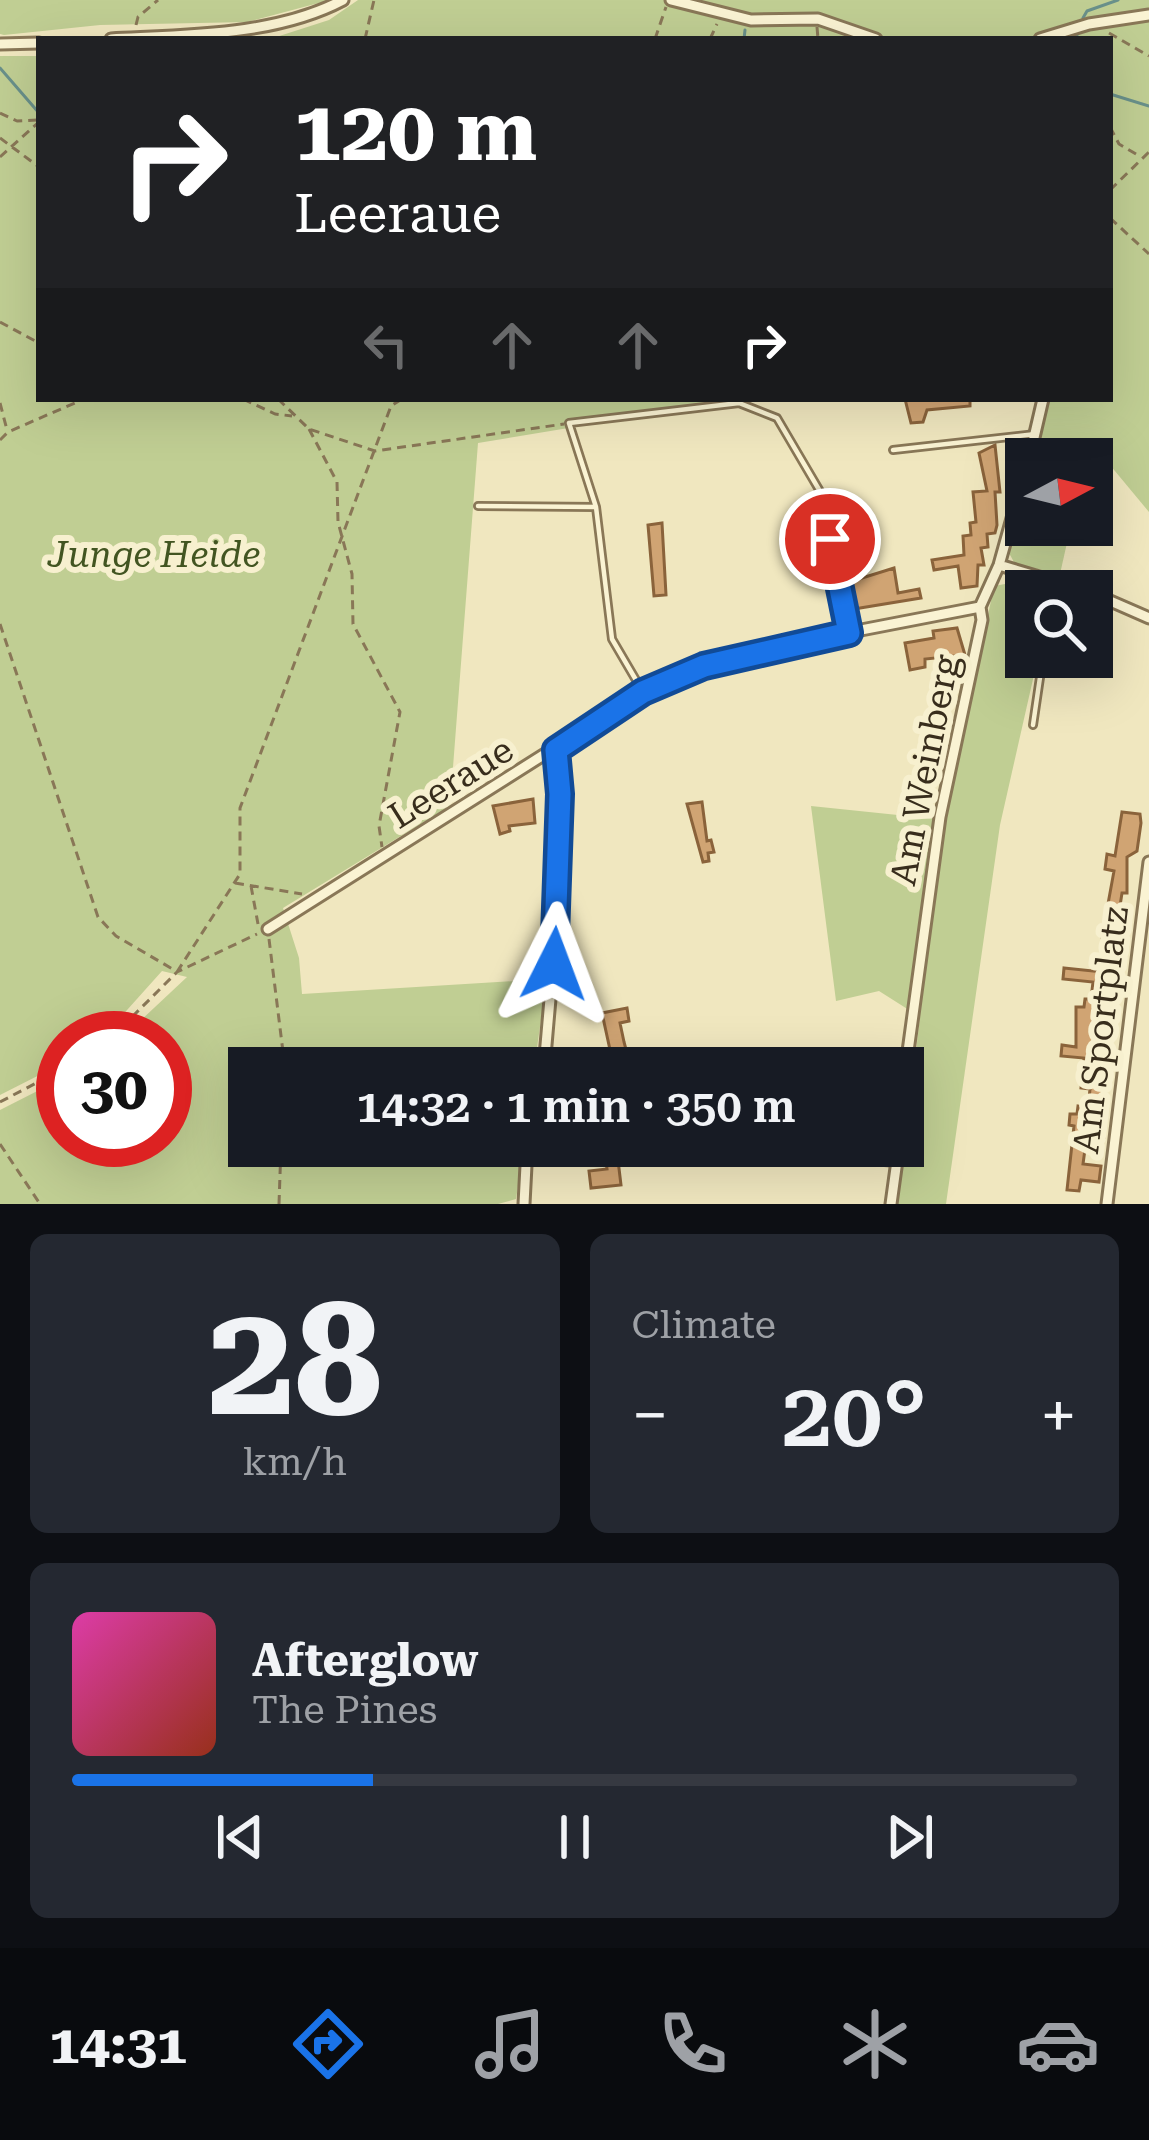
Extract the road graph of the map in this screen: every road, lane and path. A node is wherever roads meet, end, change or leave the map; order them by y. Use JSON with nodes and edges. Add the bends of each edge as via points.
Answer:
{"nodes":[{"id":1,"x":158,"y":0,"type":"edge"},
{"id":2,"x":343,"y":0,"type":"edge"},
{"id":3,"x":374,"y":0,"type":"edge"},
{"id":4,"x":670,"y":0,"type":"edge"},
{"id":5,"x":722,"y":15,"type":"junction"},
{"id":6,"x":1149,"y":15,"type":"edge"},
{"id":7,"x":1089,"y":24,"type":"junction"},
{"id":8,"x":133,"y":36,"type":"edge"},
{"id":9,"x":164,"y":36,"type":"edge"},
{"id":10,"x":365,"y":36,"type":"edge"},
{"id":11,"x":656,"y":36,"type":"edge"},
{"id":12,"x":712,"y":36,"type":"edge"},
{"id":13,"x":866,"y":36,"type":"edge"},
{"id":14,"x":1050,"y":36,"type":"edge"},
{"id":15,"x":1112,"y":36,"type":"edge"},
{"id":16,"x":1113,"y":37,"type":"edge"},
{"id":17,"x":36,"y":43,"type":"edge"},
{"id":18,"x":0,"y":44,"type":"edge"},
{"id":19,"x":1149,"y":56,"type":"edge"},
{"id":20,"x":0,"y":113,"type":"edge"},
{"id":21,"x":36,"y":121,"type":"edge"},
{"id":22,"x":36,"y":124,"type":"edge"},
{"id":23,"x":1113,"y":132,"type":"edge"},
{"id":24,"x":0,"y":138,"type":"edge"},
{"id":25,"x":10,"y":147,"type":"junction"},
{"id":26,"x":1149,"y":152,"type":"edge"},
{"id":27,"x":0,"y":157,"type":"edge"},
{"id":28,"x":1141,"y":157,"type":"junction"},
{"id":29,"x":36,"y":165,"type":"edge"},
{"id":30,"x":1113,"y":187,"type":"edge"},
{"id":31,"x":1113,"y":221,"type":"edge"},
{"id":32,"x":1149,"y":254,"type":"edge"},
{"id":33,"x":0,"y":322,"type":"edge"},
{"id":34,"x":36,"y":341,"type":"edge"},
{"id":35,"x":77,"y":402,"type":"edge"},
{"id":36,"x":249,"y":402,"type":"edge"},
{"id":37,"x":281,"y":402,"type":"edge"},
{"id":38,"x":397,"y":402,"type":"edge"},
{"id":39,"x":1041,"y":402,"type":"edge"},
{"id":40,"x":0,"y":403,"type":"edge"},
{"id":41,"x":296,"y":416,"type":"junction"},
{"id":42,"x":569,"y":423,"type":"junction"},
{"id":43,"x":309,"y":429,"type":"junction"},
{"id":44,"x":8,"y":432,"type":"junction"},
{"id":45,"x":1036,"y":434,"type":"junction"},
{"id":46,"x":1035,"y":438,"type":"edge"},
{"id":47,"x":0,"y":440,"type":"edge"},
{"id":48,"x":893,"y":450,"type":"dead end"},
{"id":49,"x":375,"y":451,"type":"junction"},
{"id":50,"x":478,"y":506,"type":"dead end"},
{"id":51,"x":596,"y":507,"type":"junction"},
{"id":52,"x":344,"y":542,"type":"junction"},
{"id":53,"x":1005,"y":543,"type":"edge"},
{"id":54,"x":999,"y":565,"type":"junction"},
{"id":55,"x":1012,"y":570,"type":"edge"},
{"id":56,"x":1113,"y":602,"type":"edge"},
{"id":57,"x":980,"y":607,"type":"junction"},
{"id":58,"x":1149,"y":618,"type":"edge"},
{"id":59,"x":0,"y":624,"type":"edge"},
{"id":60,"x":849,"y":633,"type":"junction"},
{"id":61,"x":1040,"y":678,"type":"edge"},
{"id":62,"x":643,"y":692,"type":"junction"},
{"id":63,"x":1033,"y":725,"type":"dead end"},
{"id":64,"x":556,"y":750,"type":"junction"},
{"id":65,"x":380,"y":858,"type":"junction"},
{"id":66,"x":1149,"y":862,"type":"edge"},
{"id":67,"x":235,"y":883,"type":"junction"},
{"id":68,"x":251,"y":885,"type":"junction"},
{"id":69,"x":314,"y":900,"type":"junction"},
{"id":70,"x":264,"y":931,"type":"junction"},
{"id":71,"x":177,"y":972,"type":"junction"},
{"id":72,"x":138,"y":1011,"type":"edge"},
{"id":73,"x":282,"y":1047,"type":"edge"},
{"id":74,"x":546,"y":1047,"type":"edge"},
{"id":75,"x":909,"y":1047,"type":"edge"},
{"id":76,"x":36,"y":1083,"type":"edge"},
{"id":77,"x":0,"y":1102,"type":"edge"},
{"id":78,"x":0,"y":1144,"type":"edge"},
{"id":79,"x":280,"y":1167,"type":"edge"},
{"id":80,"x":525,"y":1167,"type":"edge"},
{"id":81,"x":897,"y":1167,"type":"edge"},
{"id":82,"x":40,"y":1204,"type":"edge"},
{"id":83,"x":279,"y":1204,"type":"edge"},
{"id":84,"x":524,"y":1204,"type":"edge"},
{"id":85,"x":891,"y":1204,"type":"edge"},
{"id":86,"x":1107,"y":1204,"type":"edge"}],
"edges":[{"from":1,"to":8,"type":"path","via":[[138,16]]},
{"from":2,"to":9,"type":"street","via":[[226,32]]},
{"from":3,"to":10,"type":"path"},
{"from":4,"to":5,"type":"street"},
{"from":4,"to":11,"type":"path"},
{"from":5,"to":12,"type":"path"},
{"from":5,"to":13,"type":"street","via":[[818,19]]},
{"from":6,"to":7,"type":"street"},
{"from":7,"to":14,"type":"street"},
{"from":7,"to":15,"type":"path"},
{"from":16,"to":19,"type":"path"},
{"from":17,"to":18,"type":"street"},
{"from":20,"to":21,"type":"path"},
{"from":22,"to":25,"type":"path"},
{"from":23,"to":28,"type":"path"},
{"from":24,"to":25,"type":"path"},
{"from":25,"to":27,"type":"path"},
{"from":25,"to":29,"type":"path"},
{"from":26,"to":28,"type":"path"},
{"from":28,"to":30,"type":"path"},
{"from":31,"to":32,"type":"path"},
{"from":33,"to":34,"type":"path"},
{"from":35,"to":44,"type":"path"},
{"from":36,"to":41,"type":"path"},
{"from":37,"to":41,"type":"path"},
{"from":38,"to":49,"type":"path"},
{"from":39,"to":45,"type":"street"},
{"from":40,"to":44,"type":"path"},
{"from":41,"to":43,"type":"path"},
{"from":42,"to":49,"type":"path"},
{"from":42,"to":51,"type":"lane"},
{"from":42,"to":60,"type":"lane","via":[[739,403],[777,418],[821,493]]},
{"from":43,"to":49,"type":"path"},
{"from":43,"to":52,"type":"path","via":[[337,482]]},
{"from":44,"to":47,"type":"path"},
{"from":45,"to":46,"type":"street"},
{"from":45,"to":48,"type":"lane"},
{"from":49,"to":52,"type":"path"},
{"from":50,"to":51,"type":"lane"},
{"from":51,"to":62,"type":"lane","via":[[612,638]]},
{"from":52,"to":65,"type":"path","via":[[353,624],[400,712]]},
{"from":52,"to":67,"type":"path","via":[[240,808]]},
{"from":53,"to":54,"type":"street","name":"Am Weinberg"},
{"from":54,"to":55,"type":"street"},
{"from":54,"to":57,"type":"street","name":"Am Weinberg"},
{"from":56,"to":58,"type":"street"},
{"from":57,"to":60,"type":"street","name":"Leeraue"},
{"from":57,"to":75,"type":"street","name":"Am Weinberg"},
{"from":59,"to":71,"type":"path","via":[[98,917]]},
{"from":60,"to":62,"type":"street","name":"Leeraue","via":[[704,666]]},
{"from":61,"to":63,"type":"lane"},
{"from":62,"to":64,"type":"street","name":"Leeraue"},
{"from":64,"to":65,"type":"street","name":"Leeraue"},
{"from":64,"to":74,"type":"street","via":[[556,930]]},
{"from":65,"to":69,"type":"street","name":"Leeraue"},
{"from":66,"to":86,"type":"street","name":"Am Sportplatz"},
{"from":67,"to":68,"type":"path"},
{"from":67,"to":71,"type":"path"},
{"from":68,"to":69,"type":"path"},
{"from":68,"to":70,"type":"path"},
{"from":69,"to":70,"type":"street","name":"Leeraue"},
{"from":70,"to":71,"type":"path"},
{"from":70,"to":73,"type":"path"},
{"from":71,"to":72,"type":"path"},
{"from":76,"to":77,"type":"path"},
{"from":78,"to":82,"type":"path"},
{"from":79,"to":83,"type":"path"},
{"from":80,"to":84,"type":"street"},
{"from":81,"to":85,"type":"street"}]}
